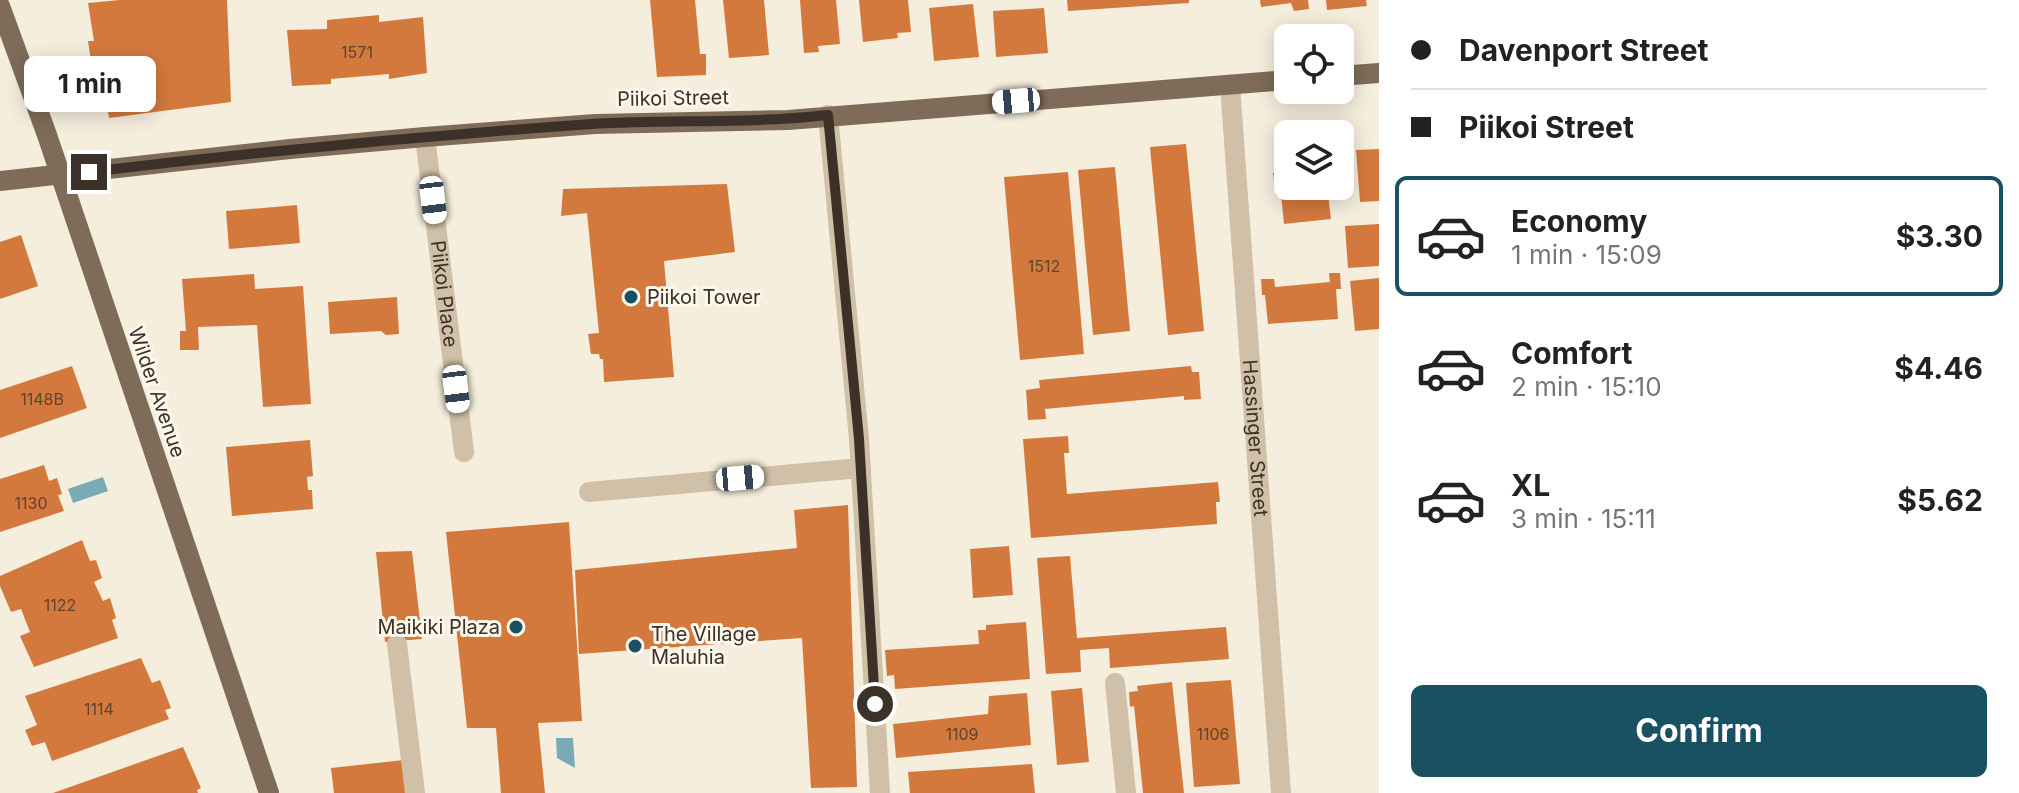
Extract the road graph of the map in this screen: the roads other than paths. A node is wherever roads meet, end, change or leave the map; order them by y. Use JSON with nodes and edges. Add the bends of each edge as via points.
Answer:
{"nodes":[{"id":1,"x":0,"y":6,"type":"edge"},
{"id":2,"x":1379,"y":73,"type":"edge"},
{"id":3,"x":1354,"y":75,"type":"edge"},
{"id":4,"x":1274,"y":81,"type":"edge"},
{"id":5,"x":1230,"y":85,"type":"junction"},
{"id":6,"x":828,"y":115,"type":"junction"},
{"id":7,"x":425,"y":137,"type":"junction"},
{"id":8,"x":60,"y":176,"type":"junction"},
{"id":9,"x":0,"y":181,"type":"edge"},
{"id":10,"x":464,"y":452,"type":"dead end"},
{"id":11,"x":861,"y":468,"type":"junction"},
{"id":12,"x":589,"y":492,"type":"dead end"},
{"id":13,"x":397,"y":644,"type":"dead end"},
{"id":14,"x":1115,"y":683,"type":"dead end"},
{"id":15,"x":269,"y":793,"type":"edge"},
{"id":16,"x":415,"y":793,"type":"edge"},
{"id":17,"x":880,"y":793,"type":"edge"},
{"id":18,"x":1126,"y":793,"type":"edge"},
{"id":19,"x":1281,"y":793,"type":"edge"}],
"edges":[{"from":1,"to":8,"type":"main road","name":"Wilder Avenue"},
{"from":2,"to":3,"type":"main road"},
{"from":4,"to":5,"type":"main road","name":"Piikoi Street"},
{"from":5,"to":6,"type":"main road","name":"Piikoi Street"},
{"from":5,"to":19,"type":"street","name":"Hassinger Street"},
{"from":6,"to":7,"type":"main road","name":"Piikoi Street"},
{"from":6,"to":11,"type":"street"},
{"from":7,"to":8,"type":"main road","name":"Piikoi Street"},
{"from":7,"to":10,"type":"street","name":"Piikoi Place"},
{"from":8,"to":9,"type":"main road","name":"Piikoi Street"},
{"from":8,"to":15,"type":"main road","name":"Wilder Avenue"},
{"from":11,"to":12,"type":"street"},
{"from":11,"to":17,"type":"street"},
{"from":13,"to":16,"type":"street"},
{"from":14,"to":18,"type":"street"}]}
